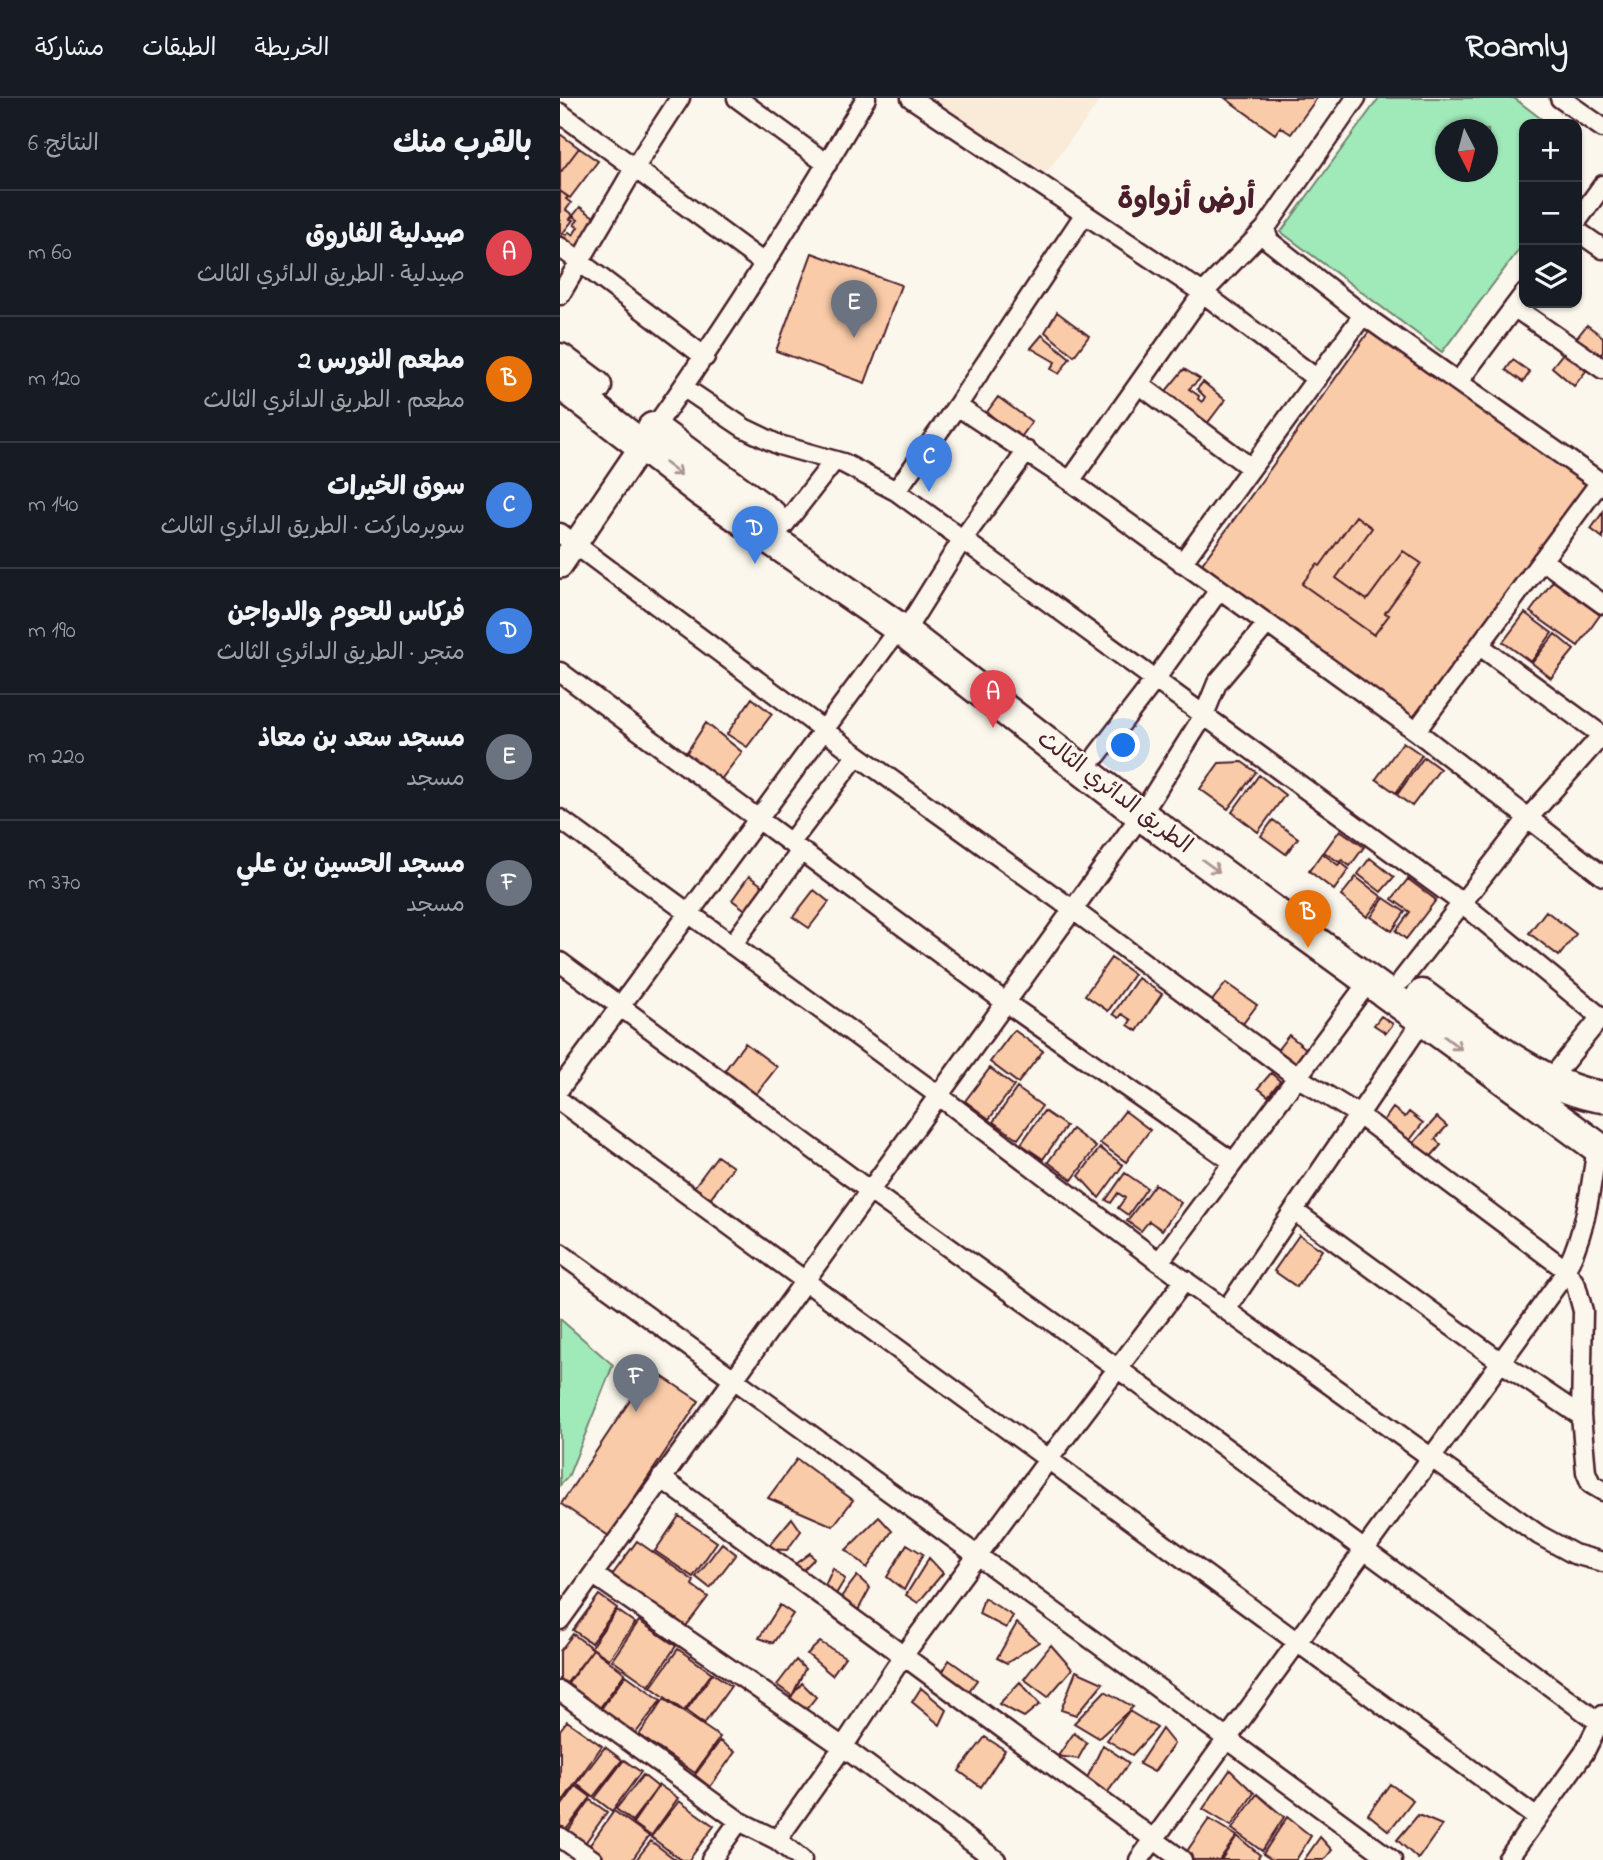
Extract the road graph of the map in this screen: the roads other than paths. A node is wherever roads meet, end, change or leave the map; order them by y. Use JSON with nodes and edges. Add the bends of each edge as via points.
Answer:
{"nodes":[{"id":1,"x":680,"y":98,"type":"edge"},
{"id":2,"x":737,"y":98,"type":"edge"},
{"id":3,"x":866,"y":98,"type":"edge"},
{"id":4,"x":911,"y":98,"type":"edge"},
{"id":5,"x":1356,"y":98,"type":"edge"},
{"id":6,"x":1560,"y":98,"type":"edge"},
{"id":7,"x":560,"y":113,"type":"edge"},
{"id":8,"x":1603,"y":128,"type":"edge"},
{"id":9,"x":827,"y":164,"type":"junction"},
{"id":10,"x":635,"y":167,"type":"junction"},
{"id":11,"x":1603,"y":185,"type":"edge"},
{"id":12,"x":1582,"y":214,"type":"edge"},
{"id":13,"x":1084,"y":215,"type":"junction"},
{"id":14,"x":1265,"y":229,"type":"junction"},
{"id":15,"x":1582,"y":234,"type":"edge"},
{"id":16,"x":560,"y":247,"type":"edge"},
{"id":17,"x":1603,"y":249,"type":"edge"},
{"id":18,"x":581,"y":261,"type":"junction"},
{"id":19,"x":765,"y":264,"type":"junction"},
{"id":20,"x":1202,"y":293,"type":"junction"},
{"id":21,"x":560,"y":295,"type":"edge"},
{"id":22,"x":1519,"y":301,"type":"edge"},
{"id":23,"x":1528,"y":308,"type":"edge"},
{"id":24,"x":1363,"y":315,"type":"junction"},
{"id":25,"x":705,"y":357,"type":"junction"},
{"id":26,"x":560,"y":359,"type":"edge"},
{"id":27,"x":1603,"y":369,"type":"edge"},
{"id":28,"x":1317,"y":379,"type":"junction"},
{"id":29,"x":1458,"y":382,"type":"junction"},
{"id":30,"x":560,"y":383,"type":"edge"},
{"id":31,"x":1139,"y":384,"type":"junction"},
{"id":32,"x":684,"y":387,"type":"junction"},
{"id":33,"x":957,"y":406,"type":"junction"},
{"id":34,"x":648,"y":436,"type":"junction"},
{"id":35,"x":1027,"y":451,"type":"junction"},
{"id":36,"x":834,"y":461,"type":"junction"},
{"id":37,"x":1251,"y":468,"type":"junction"},
{"id":38,"x":1069,"y":481,"type":"junction"},
{"id":39,"x":1602,"y":483,"type":"edge"},
{"id":40,"x":896,"y":491,"type":"junction"},
{"id":41,"x":784,"y":525,"type":"junction"},
{"id":42,"x":567,"y":538,"type":"edge"},
{"id":43,"x":962,"y":540,"type":"junction"},
{"id":44,"x":1542,"y":561,"type":"junction"},
{"id":45,"x":1182,"y":563,"type":"junction"},
{"id":46,"x":560,"y":566,"type":"edge"},
{"id":47,"x":1219,"y":590,"type":"junction"},
{"id":48,"x":1603,"y":604,"type":"edge"},
{"id":49,"x":906,"y":624,"type":"junction"},
{"id":50,"x":1267,"y":624,"type":"junction"},
{"id":51,"x":1480,"y":646,"type":"junction"},
{"id":52,"x":560,"y":672,"type":"edge"},
{"id":53,"x":1154,"y":681,"type":"junction"},
{"id":54,"x":1204,"y":715,"type":"junction"},
{"id":55,"x":826,"y":731,"type":"junction"},
{"id":56,"x":1416,"y":731,"type":"junction"},
{"id":57,"x":1603,"y":735,"type":"edge"},
{"id":58,"x":857,"y":755,"type":"junction"},
{"id":59,"x":1097,"y":755,"type":"junction"},
{"id":60,"x":1147,"y":807,"type":"junction"},
{"id":61,"x":1529,"y":817,"type":"junction"},
{"id":62,"x":758,"y":818,"type":"junction"},
{"id":63,"x":560,"y":819,"type":"edge"},
{"id":64,"x":796,"y":846,"type":"junction"},
{"id":65,"x":1603,"y":876,"type":"edge"},
{"id":66,"x":1462,"y":903,"type":"junction"},
{"id":67,"x":1072,"y":909,"type":"junction"},
{"id":68,"x":689,"y":914,"type":"junction"},
{"id":69,"x":732,"y":944,"type":"junction"},
{"id":70,"x":560,"y":962,"type":"edge"},
{"id":71,"x":1402,"y":980,"type":"junction"},
{"id":72,"x":1369,"y":981,"type":"junction"},
{"id":73,"x":1005,"y":1002,"type":"junction"},
{"id":74,"x":621,"y":1006,"type":"junction"},
{"id":75,"x":1602,"y":1018,"type":"edge"},
{"id":76,"x":1423,"y":1020,"type":"junction"},
{"id":77,"x":1297,"y":1077,"type":"junction"},
{"id":78,"x":1549,"y":1081,"type":"junction"},
{"id":79,"x":560,"y":1088,"type":"edge"},
{"id":80,"x":938,"y":1095,"type":"junction"},
{"id":81,"x":1603,"y":1097,"type":"edge"},
{"id":82,"x":560,"y":1101,"type":"edge"},
{"id":83,"x":1359,"y":1115,"type":"junction"},
{"id":84,"x":1600,"y":1148,"type":"edge"},
{"id":85,"x":1233,"y":1162,"type":"junction"},
{"id":86,"x":870,"y":1191,"type":"junction"},
{"id":87,"x":1294,"y":1211,"type":"junction"},
{"id":88,"x":560,"y":1253,"type":"edge"},
{"id":89,"x":1158,"y":1262,"type":"junction"},
{"id":90,"x":1566,"y":1270,"type":"junction"},
{"id":91,"x":804,"y":1279,"type":"junction"},
{"id":92,"x":1185,"y":1280,"type":"junction"},
{"id":93,"x":1226,"y":1310,"type":"junction"},
{"id":94,"x":1502,"y":1362,"type":"junction"},
{"id":95,"x":1117,"y":1368,"type":"junction"},
{"id":96,"x":734,"y":1381,"type":"junction"},
{"id":97,"x":1581,"y":1416,"type":"junction"},
{"id":98,"x":1432,"y":1458,"type":"junction"},
{"id":99,"x":1048,"y":1460,"type":"junction"},
{"id":100,"x":661,"y":1478,"type":"junction"},
{"id":101,"x":1603,"y":1491,"type":"edge"},
{"id":102,"x":1365,"y":1550,"type":"junction"},
{"id":103,"x":978,"y":1556,"type":"junction"},
{"id":104,"x":1603,"y":1562,"type":"edge"},
{"id":105,"x":594,"y":1575,"type":"junction"},
{"id":106,"x":560,"y":1620,"type":"edge"},
{"id":107,"x":1297,"y":1643,"type":"junction"},
{"id":108,"x":903,"y":1656,"type":"junction"},
{"id":109,"x":560,"y":1691,"type":"edge"},
{"id":110,"x":1602,"y":1719,"type":"edge"},
{"id":111,"x":1227,"y":1739,"type":"junction"},
{"id":112,"x":843,"y":1747,"type":"junction"},
{"id":113,"x":1537,"y":1818,"type":"junction"},
{"id":114,"x":739,"y":1821,"type":"junction"},
{"id":115,"x":560,"y":1837,"type":"edge"},
{"id":116,"x":1154,"y":1839,"type":"junction"},
{"id":117,"x":777,"y":1840,"type":"junction"},
{"id":118,"x":593,"y":1860,"type":"edge"},
{"id":119,"x":711,"y":1860,"type":"edge"},
{"id":120,"x":802,"y":1860,"type":"edge"},
{"id":121,"x":996,"y":1860,"type":"edge"},
{"id":122,"x":1139,"y":1860,"type":"edge"},
{"id":123,"x":1182,"y":1860,"type":"edge"},
{"id":124,"x":1392,"y":1860,"type":"edge"},
{"id":125,"x":1507,"y":1860,"type":"edge"}],
"edges":[{"from":1,"to":10,"type":"street"},
{"from":2,"to":9,"type":"street"},
{"from":3,"to":9,"type":"street"},
{"from":4,"to":13,"type":"street"},
{"from":5,"to":14,"type":"street"},
{"from":6,"to":8,"type":"street"},
{"from":7,"to":10,"type":"street"},
{"from":9,"to":19,"type":"street"},
{"from":10,"to":18,"type":"street"},
{"from":10,"to":19,"type":"street"},
{"from":11,"to":12,"type":"street"},
{"from":13,"to":20,"type":"street"},
{"from":13,"to":33,"type":"street"},
{"from":14,"to":20,"type":"street"},
{"from":14,"to":24,"type":"street","via":[[1269,241]]},
{"from":15,"to":17,"type":"street"},
{"from":16,"to":18,"type":"street"},
{"from":18,"to":21,"type":"street"},
{"from":18,"to":25,"type":"street"},
{"from":19,"to":25,"type":"street"},
{"from":20,"to":28,"type":"street"},
{"from":20,"to":31,"type":"street"},
{"from":22,"to":29,"type":"street"},
{"from":23,"to":27,"type":"street"},
{"from":24,"to":28,"type":"street"},
{"from":24,"to":29,"type":"street"},
{"from":25,"to":32,"type":"street"},
{"from":26,"to":34,"type":"highway","name":"الطريق الدائري الثالث"},
{"from":28,"to":37,"type":"street"},
{"from":29,"to":39,"type":"street"},
{"from":30,"to":34,"type":"highway","name":"الطريق الدائري الثالث"},
{"from":31,"to":37,"type":"street"},
{"from":31,"to":38,"type":"street"},
{"from":32,"to":34,"type":"street"},
{"from":32,"to":36,"type":"street","via":[[744,428],[779,445]]},
{"from":33,"to":35,"type":"street"},
{"from":33,"to":40,"type":"street"},
{"from":34,"to":41,"type":"highway","name":"الطريق الدائري الثالث"},
{"from":34,"to":42,"type":"street"},
{"from":34,"to":49,"type":"highway","name":"الطريق الدائري الثالث","one_way":true,"via":[[701,491]]},
{"from":35,"to":38,"type":"street"},
{"from":35,"to":43,"type":"street"},
{"from":36,"to":40,"type":"street"},
{"from":36,"to":41,"type":"street"},
{"from":37,"to":45,"type":"street"},
{"from":38,"to":45,"type":"street"},
{"from":39,"to":44,"type":"street"},
{"from":40,"to":43,"type":"street"},
{"from":41,"to":49,"type":"highway","name":"الطريق الدائري الثالث"},
{"from":42,"to":46,"type":"street"},
{"from":42,"to":55,"type":"street"},
{"from":43,"to":49,"type":"street"},
{"from":43,"to":53,"type":"street"},
{"from":44,"to":48,"type":"street"},
{"from":44,"to":51,"type":"street"},
{"from":45,"to":47,"type":"street"},
{"from":47,"to":50,"type":"street"},
{"from":47,"to":53,"type":"street"},
{"from":49,"to":55,"type":"street"},
{"from":49,"to":59,"type":"highway","name":"الطريق الدائري الثالث"},
{"from":49,"to":60,"type":"highway","name":"الطريق الدائري الثالث"},
{"from":50,"to":54,"type":"street","via":[[1217,683]]},
{"from":50,"to":56,"type":"street"},
{"from":51,"to":56,"type":"street"},
{"from":51,"to":57,"type":"street"},
{"from":52,"to":62,"type":"street"},
{"from":53,"to":54,"type":"street"},
{"from":53,"to":59,"type":"street"},
{"from":54,"to":60,"type":"street"},
{"from":54,"to":66,"type":"street"},
{"from":55,"to":58,"type":"street"},
{"from":55,"to":62,"type":"street"},
{"from":56,"to":61,"type":"street"},
{"from":57,"to":61,"type":"street"},
{"from":58,"to":64,"type":"street"},
{"from":58,"to":67,"type":"street"},
{"from":59,"to":60,"type":"highway","name":"الطريق الدائري الثالث"},
{"from":60,"to":67,"type":"street"},
{"from":60,"to":71,"type":"highway","name":"الطريق الدائري الثالث"},
{"from":60,"to":72,"type":"highway","name":"الطريق الدائري الثالث","one_way":true},
{"from":61,"to":65,"type":"street"},
{"from":61,"to":66,"type":"street"},
{"from":62,"to":64,"type":"street"},
{"from":62,"to":68,"type":"street"},
{"from":63,"to":68,"type":"street"},
{"from":64,"to":69,"type":"street"},
{"from":64,"to":73,"type":"street"},
{"from":66,"to":71,"type":"street"},
{"from":66,"to":75,"type":"street"},
{"from":67,"to":73,"type":"street"},
{"from":67,"to":77,"type":"street"},
{"from":68,"to":69,"type":"street"},
{"from":68,"to":74,"type":"street"},
{"from":69,"to":80,"type":"street"},
{"from":70,"to":74,"type":"street"},
{"from":71,"to":78,"type":"highway","name":"الطريق الدائري الثالث"},
{"from":72,"to":76,"type":"highway","name":"الطريق الدائري الثالث"},
{"from":72,"to":77,"type":"street"},
{"from":73,"to":80,"type":"street"},
{"from":73,"to":85,"type":"street"},
{"from":74,"to":79,"type":"street"},
{"from":74,"to":86,"type":"street"},
{"from":75,"to":78,"type":"street"},
{"from":76,"to":83,"type":"street"},
{"from":76,"to":84,"type":"highway","name":"الطريق الدائري الثالث","one_way":true},
{"from":77,"to":83,"type":"street"},
{"from":77,"to":85,"type":"street"},
{"from":78,"to":81,"type":"highway","name":"الطريق الدائري الثالث"},
{"from":80,"to":86,"type":"street"},
{"from":80,"to":89,"type":"street"},
{"from":82,"to":91,"type":"street"},
{"from":83,"to":87,"type":"street"},
{"from":83,"to":90,"type":"street"},
{"from":84,"to":90,"type":"street","via":[[1585,1224]]},
{"from":85,"to":89,"type":"street"},
{"from":86,"to":91,"type":"street"},
{"from":86,"to":95,"type":"street"},
{"from":87,"to":93,"type":"street"},
{"from":87,"to":94,"type":"street"},
{"from":88,"to":96,"type":"street"},
{"from":89,"to":92,"type":"street"},
{"from":90,"to":94,"type":"street"},
{"from":90,"to":97,"type":"street","via":[[1583,1311]]},
{"from":91,"to":96,"type":"street"},
{"from":91,"to":99,"type":"street"},
{"from":92,"to":93,"type":"street"},
{"from":92,"to":95,"type":"street"},
{"from":93,"to":98,"type":"street"},
{"from":94,"to":97,"type":"street"},
{"from":94,"to":98,"type":"street"},
{"from":95,"to":99,"type":"street"},
{"from":95,"to":102,"type":"street"},
{"from":96,"to":100,"type":"street"},
{"from":96,"to":103,"type":"street"},
{"from":97,"to":101,"type":"street","via":[[1586,1472],[1591,1484]]},
{"from":98,"to":102,"type":"street"},
{"from":98,"to":104,"type":"street","via":[[1550,1542]]},
{"from":99,"to":103,"type":"street"},
{"from":99,"to":107,"type":"street"},
{"from":100,"to":105,"type":"street"},
{"from":100,"to":108,"type":"street"},
{"from":102,"to":107,"type":"street"},
{"from":102,"to":110,"type":"street"},
{"from":103,"to":108,"type":"street"},
{"from":103,"to":111,"type":"street"},
{"from":105,"to":106,"type":"street"},
{"from":105,"to":112,"type":"street"},
{"from":107,"to":111,"type":"street"},
{"from":107,"to":113,"type":"street"},
{"from":108,"to":112,"type":"street"},
{"from":108,"to":116,"type":"street"},
{"from":109,"to":114,"type":"street"},
{"from":110,"to":113,"type":"street","via":[[1584,1753]]},
{"from":111,"to":116,"type":"street"},
{"from":111,"to":124,"type":"street"},
{"from":112,"to":117,"type":"street"},
{"from":112,"to":121,"type":"street"},
{"from":113,"to":125,"type":"street"},
{"from":114,"to":117,"type":"street"},
{"from":114,"to":119,"type":"street"},
{"from":115,"to":118,"type":"street"},
{"from":116,"to":122,"type":"street"},
{"from":116,"to":123,"type":"street"},
{"from":117,"to":120,"type":"street"}]}
